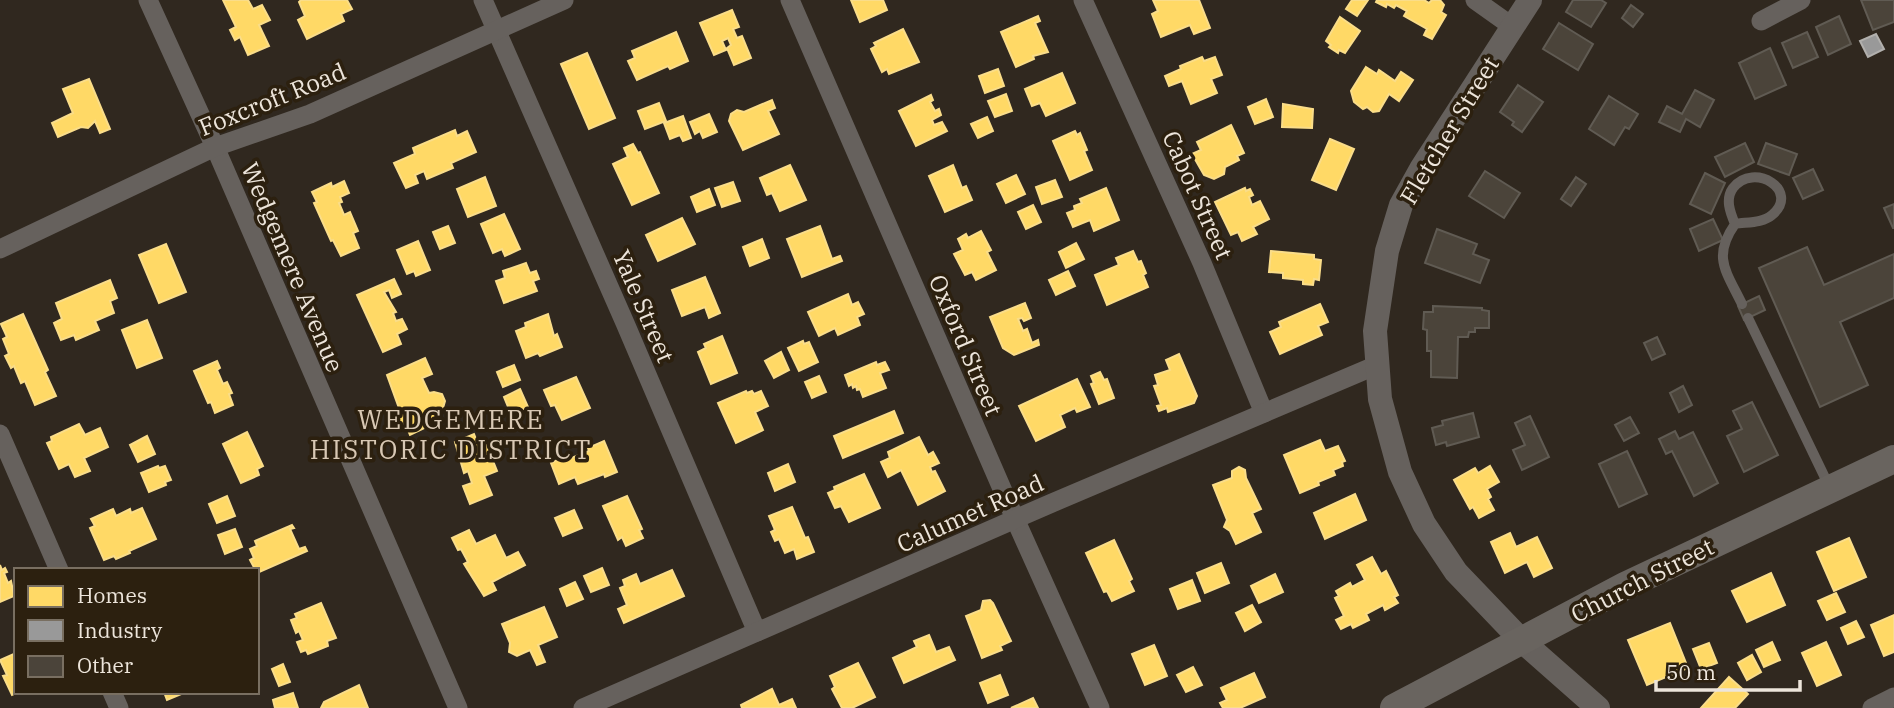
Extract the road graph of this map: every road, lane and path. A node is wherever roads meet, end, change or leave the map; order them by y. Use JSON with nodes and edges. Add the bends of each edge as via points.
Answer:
{"nodes":[{"id":1,"x":148,"y":0,"type":"edge"},
{"id":2,"x":483,"y":0,"type":"edge"},
{"id":3,"x":564,"y":0,"type":"edge"},
{"id":4,"x":790,"y":0,"type":"edge"},
{"id":5,"x":1083,"y":0,"type":"edge"},
{"id":6,"x":1475,"y":0,"type":"edge"},
{"id":7,"x":1530,"y":0,"type":"edge"},
{"id":8,"x":1801,"y":0,"type":"edge"},
{"id":9,"x":1761,"y":21,"type":"dead end"},
{"id":10,"x":1513,"y":27,"type":"junction"},
{"id":11,"x":497,"y":30,"type":"junction"},
{"id":12,"x":215,"y":147,"type":"junction"},
{"id":13,"x":1735,"y":224,"type":"junction"},
{"id":14,"x":0,"y":249,"type":"edge"},
{"id":15,"x":1742,"y":304,"type":"dead end"},
{"id":16,"x":1748,"y":318,"type":"dead end"},
{"id":17,"x":1377,"y":365,"type":"junction"},
{"id":18,"x":1264,"y":413,"type":"junction"},
{"id":19,"x":0,"y":434,"type":"edge"},
{"id":20,"x":1894,"y":459,"type":"edge"},
{"id":21,"x":1830,"y":489,"type":"junction"},
{"id":22,"x":1016,"y":521,"type":"junction"},
{"id":23,"x":58,"y":568,"type":"edge"},
{"id":24,"x":757,"y":632,"type":"junction"},
{"id":25,"x":1522,"y":642,"type":"junction"},
{"id":26,"x":1894,"y":697,"type":"edge"},
{"id":27,"x":457,"y":708,"type":"edge"},
{"id":28,"x":583,"y":708,"type":"edge"},
{"id":29,"x":1100,"y":708,"type":"edge"},
{"id":30,"x":1394,"y":708,"type":"edge"},
{"id":31,"x":1598,"y":708,"type":"edge"},
{"id":32,"x":1872,"y":708,"type":"edge"}],
"edges":[{"from":1,"to":12,"type":"street","name":"Wedgemere Avenue"},
{"from":2,"to":11,"type":"street","name":"Yale Street"},
{"from":3,"to":11,"type":"street","name":"Foxcroft Road"},
{"from":4,"to":22,"type":"street","name":"Oxford Street"},
{"from":5,"to":18,"type":"street","name":"Cabot Street"},
{"from":6,"to":10,"type":"street"},
{"from":7,"to":10,"type":"street","name":"Fletcher Street"},
{"from":8,"to":9,"type":"street"},
{"from":10,"to":17,"type":"street","name":"Fletcher Street","via":[[1401,205],[1387,251],[1375,331]]},
{"from":11,"to":12,"type":"street","name":"Foxcroft Road","via":[[310,114]]},
{"from":11,"to":24,"type":"street","name":"Yale Street"},
{"from":12,"to":14,"type":"street","name":"Foxcroft Road"},
{"from":12,"to":27,"type":"street","name":"Wedgemere Avenue"},
{"from":13,"to":13,"type":"lane","via":[[1772,215],[1780,202],[1776,185],[1759,178],[1736,184],[1728,203]]},
{"from":13,"to":15,"type":"lane","via":[[1726,236],[1722,263]]},
{"from":16,"to":21,"type":"lane"},
{"from":17,"to":18,"type":"street","name":"Calumet Road"},
{"from":17,"to":25,"type":"street","name":"Fletcher Street","via":[[1380,399],[1400,472],[1424,524],[1456,572]]},
{"from":18,"to":22,"type":"street","name":"Calumet Road"},
{"from":19,"to":23,"type":"street"},
{"from":20,"to":21,"type":"main road","name":"Church Street"},
{"from":21,"to":25,"type":"main road","name":"Church Street","via":[[1625,586]]},
{"from":22,"to":24,"type":"street","name":"Calumet Road"},
{"from":22,"to":29,"type":"street","name":"Oxford Street"},
{"from":24,"to":28,"type":"street","name":"Calumet Road"},
{"from":25,"to":30,"type":"main road","name":"Church Street"},
{"from":25,"to":31,"type":"street","name":"Fletcher Street"},
{"from":26,"to":32,"type":"street"}]}
